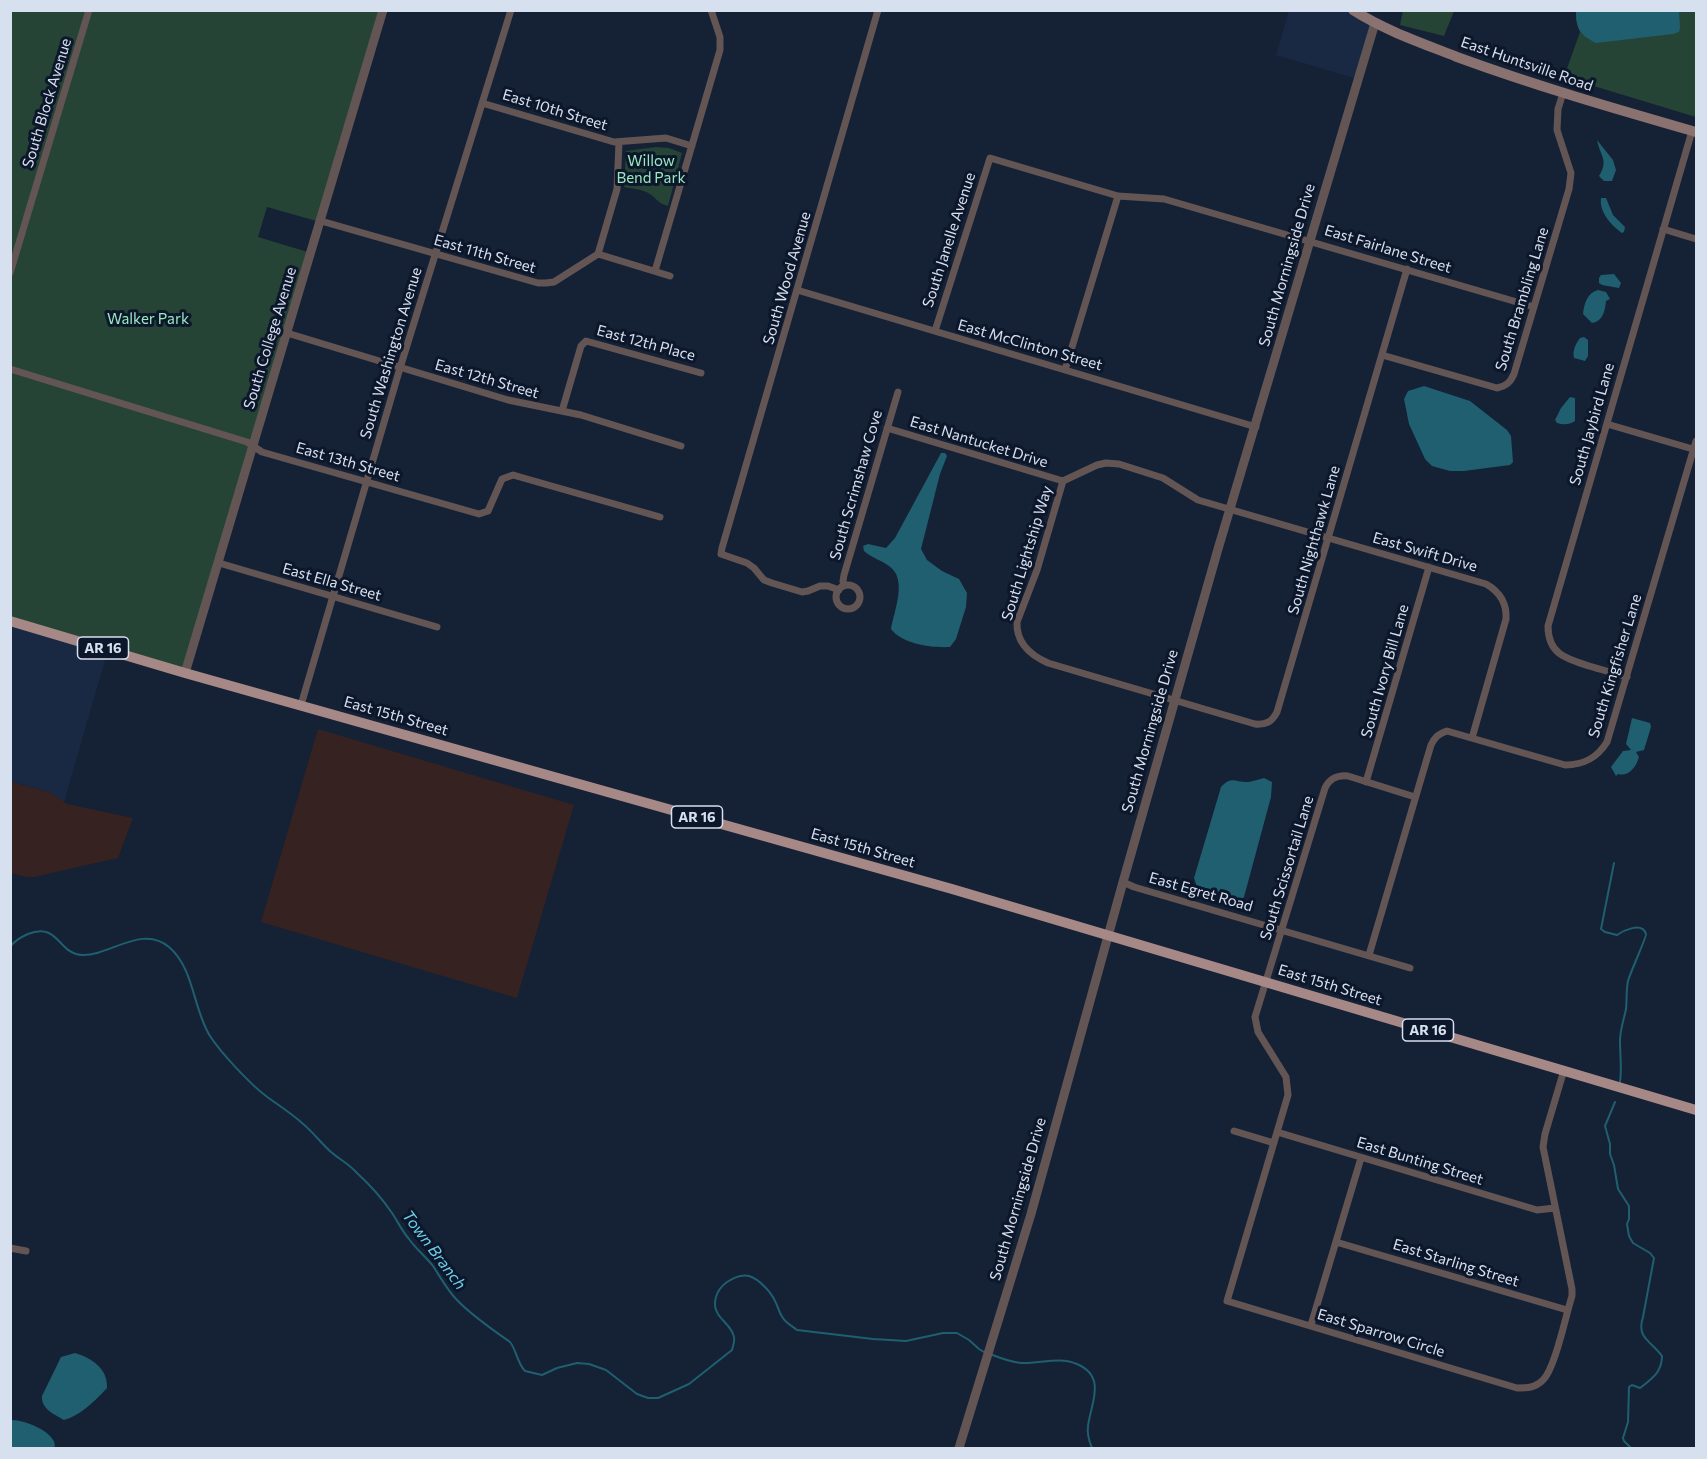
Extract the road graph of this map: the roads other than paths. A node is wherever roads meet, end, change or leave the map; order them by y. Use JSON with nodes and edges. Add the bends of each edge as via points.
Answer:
{"nodes":[{"id":1,"x":89,"y":10,"type":"edge"},
{"id":2,"x":383,"y":10,"type":"edge"},
{"id":3,"x":511,"y":10,"type":"edge"},
{"id":4,"x":711,"y":10,"type":"edge"},
{"id":5,"x":878,"y":10,"type":"edge"},
{"id":6,"x":1353,"y":10,"type":"edge"},
{"id":7,"x":1375,"y":23,"type":"junction"},
{"id":8,"x":1563,"y":93,"type":"junction"},
{"id":9,"x":482,"y":102,"type":"junction"},
{"id":10,"x":1694,"y":131,"type":"edge"},
{"id":11,"x":619,"y":142,"type":"junction"},
{"id":12,"x":692,"y":146,"type":"junction"},
{"id":13,"x":990,"y":158,"type":"joint"},
{"id":14,"x":1118,"y":196,"type":"junction"},
{"id":15,"x":321,"y":220,"type":"junction"},
{"id":16,"x":1663,"y":229,"type":"junction"},
{"id":17,"x":1696,"y":239,"type":"edge"},
{"id":18,"x":1310,"y":240,"type":"junction"},
{"id":19,"x":435,"y":253,"type":"junction"},
{"id":20,"x":598,"y":254,"type":"junction"},
{"id":21,"x":1407,"y":269,"type":"junction"},
{"id":22,"x":655,"y":271,"type":"junction"},
{"id":23,"x":10,"y":273,"type":"edge"},
{"id":24,"x":670,"y":276,"type":"dead end"},
{"id":25,"x":797,"y":290,"type":"junction"},
{"id":26,"x":1534,"y":307,"type":"junction"},
{"id":27,"x":935,"y":331,"type":"junction"},
{"id":28,"x":287,"y":333,"type":"junction"},
{"id":29,"x":1382,"y":355,"type":"junction"},
{"id":30,"x":400,"y":368,"type":"junction"},
{"id":31,"x":10,"y":369,"type":"edge"},
{"id":32,"x":1065,"y":370,"type":"junction"},
{"id":33,"x":701,"y":373,"type":"dead end"},
{"id":34,"x":898,"y":392,"type":"dead end"},
{"id":35,"x":562,"y":411,"type":"junction"},
{"id":36,"x":1606,"y":423,"type":"junction"},
{"id":37,"x":1256,"y":427,"type":"junction"},
{"id":38,"x":887,"y":428,"type":"junction"},
{"id":39,"x":1696,"y":441,"type":"edge"},
{"id":40,"x":254,"y":446,"type":"junction"},
{"id":41,"x":681,"y":446,"type":"dead end"},
{"id":42,"x":1695,"y":450,"type":"edge"},
{"id":43,"x":1063,"y":481,"type":"junction"},
{"id":44,"x":366,"y":482,"type":"junction"},
{"id":45,"x":1230,"y":509,"type":"junction"},
{"id":46,"x":660,"y":517,"type":"dead end"},
{"id":47,"x":1328,"y":538,"type":"junction"},
{"id":48,"x":219,"y":563,"type":"junction"},
{"id":49,"x":1429,"y":567,"type":"junction"},
{"id":50,"x":842,"y":588,"type":"joint"},
{"id":51,"x":333,"y":596,"type":"junction"},
{"id":52,"x":15,"y":622,"type":"edge"},
{"id":53,"x":437,"y":627,"type":"dead end"},
{"id":54,"x":185,"y":673,"type":"junction"},
{"id":55,"x":1627,"y":677,"type":"junction"},
{"id":56,"x":1174,"y":701,"type":"junction"},
{"id":57,"x":301,"y":705,"type":"junction"},
{"id":58,"x":1472,"y":738,"type":"junction"},
{"id":59,"x":1366,"y":782,"type":"junction"},
{"id":60,"x":1415,"y":796,"type":"junction"},
{"id":61,"x":1123,"y":882,"type":"junction"},
{"id":62,"x":1282,"y":930,"type":"junction"},
{"id":63,"x":1108,"y":934,"type":"junction"},
{"id":64,"x":1368,"y":956,"type":"junction"},
{"id":65,"x":1410,"y":968,"type":"dead end"},
{"id":66,"x":1266,"y":982,"type":"junction"},
{"id":67,"x":1564,"y":1070,"type":"junction"},
{"id":68,"x":1696,"y":1110,"type":"edge"},
{"id":69,"x":1234,"y":1131,"type":"dead end"},
{"id":70,"x":1277,"y":1132,"type":"junction"},
{"id":71,"x":1274,"y":1143,"type":"junction"},
{"id":72,"x":1361,"y":1158,"type":"junction"},
{"id":73,"x":1555,"y":1208,"type":"junction"},
{"id":74,"x":1336,"y":1242,"type":"junction"},
{"id":75,"x":10,"y":1248,"type":"edge"},
{"id":76,"x":26,"y":1251,"type":"dead end"},
{"id":77,"x":1568,"y":1310,"type":"junction"},
{"id":78,"x":1311,"y":1325,"type":"junction"},
{"id":79,"x":958,"y":1449,"type":"edge"}],
"edges":[{"from":1,"to":23,"type":"street","name":"South Block Avenue"},
{"from":2,"to":15,"type":"street","name":"South College Avenue"},
{"from":3,"to":9,"type":"street","name":"South Washington Avenue"},
{"from":4,"to":12,"type":"street","via":[[720,50]]},
{"from":5,"to":25,"type":"street","name":"South Wood Avenue"},
{"from":6,"to":7,"type":"main road","name":"East Huntsville Road"},
{"from":7,"to":8,"type":"main road","name":"East Huntsville Road","via":[[1508,76]]},
{"from":7,"to":18,"type":"street","name":"South Morningside Drive"},
{"from":8,"to":10,"type":"main road","name":"East Huntsville Road"},
{"from":8,"to":26,"type":"street","name":"South Brambling Lane","via":[[1557,130],[1571,173],[1569,189]]},
{"from":9,"to":11,"type":"street","name":"East 10th Street"},
{"from":9,"to":19,"type":"street","name":"South Washington Avenue"},
{"from":10,"to":16,"type":"street","name":"South Jaybird Lane"},
{"from":11,"to":12,"type":"street","name":"East 10th Street","via":[[666,138]]},
{"from":11,"to":20,"type":"street","via":[[617,189]]},
{"from":12,"to":22,"type":"street"},
{"from":13,"to":14,"type":"street","name":"East Fairlane Street"},
{"from":13,"to":27,"type":"street","name":"South Janelle Avenue"},
{"from":14,"to":18,"type":"street","name":"East Fairlane Street","via":[[1164,199]]},
{"from":14,"to":32,"type":"street"},
{"from":15,"to":19,"type":"street","name":"East 11th Street"},
{"from":15,"to":28,"type":"street","name":"South College Avenue"},
{"from":16,"to":17,"type":"street"},
{"from":16,"to":36,"type":"street","name":"South Jaybird Lane"},
{"from":18,"to":21,"type":"street","name":"East Fairlane Street"},
{"from":18,"to":37,"type":"street","name":"South Morningside Drive"},
{"from":19,"to":20,"type":"street","name":"East 11th Street","via":[[546,284]]},
{"from":19,"to":30,"type":"street","name":"South Washington Avenue"},
{"from":20,"to":22,"type":"street"},
{"from":21,"to":26,"type":"street","name":"East Fairlane Street"},
{"from":21,"to":29,"type":"street","name":"South Nighthawk Lane"},
{"from":22,"to":24,"type":"street"},
{"from":25,"to":27,"type":"street","name":"East McClinton Street"},
{"from":25,"to":50,"type":"street","name":"South Wood Avenue","via":[[721,554],[747,563],[772,584],[802,592],[828,585]]},
{"from":26,"to":29,"type":"street","name":"South Brambling Lane","via":[[1514,374],[1504,387],[1487,386]]},
{"from":27,"to":32,"type":"street","name":"East McClinton Street"},
{"from":28,"to":30,"type":"street","name":"East 12th Street"},
{"from":28,"to":40,"type":"street","name":"South College Avenue"},
{"from":29,"to":47,"type":"street","name":"South Nighthawk Lane"},
{"from":30,"to":35,"type":"street","name":"East 12th Street","via":[[507,400]]},
{"from":30,"to":44,"type":"street","name":"South Washington Avenue"},
{"from":31,"to":40,"type":"street","name":"East 13th Street"},
{"from":32,"to":37,"type":"street","name":"East McClinton Street"},
{"from":33,"to":35,"type":"street","name":"East 12th Place","via":[[586,341],[581,346]]},
{"from":34,"to":38,"type":"street","name":"South Scrimshaw Cove"},
{"from":35,"to":41,"type":"street","name":"East 12th Street"},
{"from":36,"to":42,"type":"street"},
{"from":36,"to":55,"type":"street","name":"South Jaybird Lane","via":[[1548,633],[1565,658]]},
{"from":37,"to":45,"type":"street","name":"South Morningside Drive"},
{"from":38,"to":43,"type":"street","name":"East Nantucket Drive"},
{"from":38,"to":50,"type":"street","name":"South Scrimshaw Cove"},
{"from":39,"to":42,"type":"street","name":"South Kingfisher Lane"},
{"from":40,"to":44,"type":"street","name":"East 13th Street","via":[[262,452]]},
{"from":40,"to":48,"type":"street","name":"South College Avenue"},
{"from":42,"to":55,"type":"street","name":"South Kingfisher Lane"},
{"from":43,"to":45,"type":"street","name":"East Nantucket Drive","via":[[1097,465],[1119,464],[1152,473],[1198,500]]},
{"from":43,"to":56,"type":"street","name":"South Lightship Way","via":[[1017,622],[1023,646],[1048,663]]},
{"from":44,"to":46,"type":"street","name":"East 13th Street","via":[[479,514],[492,505],[502,479],[513,475]]},
{"from":44,"to":51,"type":"street","name":"South Washington Avenue"},
{"from":45,"to":47,"type":"street","name":"East Swift Drive"},
{"from":45,"to":56,"type":"street","name":"South Morningside Drive"},
{"from":47,"to":49,"type":"street","name":"East Swift Drive"},
{"from":47,"to":56,"type":"street","name":"South Nighthawk Lane","via":[[1274,718],[1255,724]]},
{"from":48,"to":51,"type":"street","name":"East Ella Street"},
{"from":48,"to":54,"type":"street","name":"South College Avenue"},
{"from":49,"to":58,"type":"street","name":"East Swift Drive","via":[[1491,586],[1506,609]]},
{"from":49,"to":59,"type":"street","name":"South Ivory Bill Lane"},
{"from":51,"to":53,"type":"street","name":"East Ella Street"},
{"from":51,"to":57,"type":"street","name":"South Washington Avenue"},
{"from":52,"to":54,"type":"main road","name":"East 15th Street","number":"AR 16"},
{"from":54,"to":57,"type":"main road","name":"East 15th Street","number":"AR 16"},
{"from":55,"to":58,"type":"street","name":"South Kingfisher Lane","via":[[1607,742],[1582,763],[1555,763]]},
{"from":56,"to":61,"type":"street","name":"South Morningside Drive"},
{"from":57,"to":63,"type":"main road","name":"East 15th Street","number":"AR 16"},
{"from":58,"to":60,"type":"street","name":"South Kingfisher Lane","via":[[1447,731],[1434,738]]},
{"from":59,"to":60,"type":"street","name":"South Scissortail Lane"},
{"from":59,"to":62,"type":"street","name":"South Scissortail Lane","via":[[1340,776],[1329,782]]},
{"from":60,"to":64,"type":"street","name":"South Kingfisher Lane"},
{"from":61,"to":62,"type":"street","name":"East Egret Road"},
{"from":61,"to":63,"type":"street","name":"South Morningside Drive"},
{"from":62,"to":64,"type":"street","name":"East Egret Road"},
{"from":62,"to":66,"type":"street","name":"South Scissortail Lane"},
{"from":63,"to":66,"type":"main road","name":"East 15th Street","number":"AR 16"},
{"from":63,"to":79,"type":"street","name":"South Morningside Drive","via":[[1030,1214]]},
{"from":64,"to":65,"type":"street","name":"East Egret Road"},
{"from":66,"to":67,"type":"main road","name":"East 15th Street","number":"AR 16"},
{"from":66,"to":70,"type":"street","name":"East Sparrow Circle","via":[[1255,1017],[1258,1032],[1286,1077],[1288,1095]]},
{"from":67,"to":68,"type":"main road","name":"East 15th Street","number":"AR 16"},
{"from":67,"to":73,"type":"street","name":"East Sparrow Circle","via":[[1543,1147]]},
{"from":69,"to":71,"type":"street"},
{"from":70,"to":71,"type":"street","name":"East Sparrow Circle"},
{"from":70,"to":72,"type":"street","name":"East Bunting Street"},
{"from":71,"to":78,"type":"street","name":"East Sparrow Circle","via":[[1227,1301]]},
{"from":72,"to":73,"type":"street","name":"East Bunting Street","via":[[1537,1210]]},
{"from":72,"to":74,"type":"street"},
{"from":73,"to":77,"type":"street","name":"East Sparrow Circle","via":[[1571,1281]]},
{"from":74,"to":77,"type":"street","name":"East Starling Street"},
{"from":74,"to":78,"type":"street"},
{"from":75,"to":76,"type":"street"},
{"from":77,"to":78,"type":"street","name":"East Sparrow Circle","via":[[1544,1380],[1532,1387],[1517,1388]]}]}
